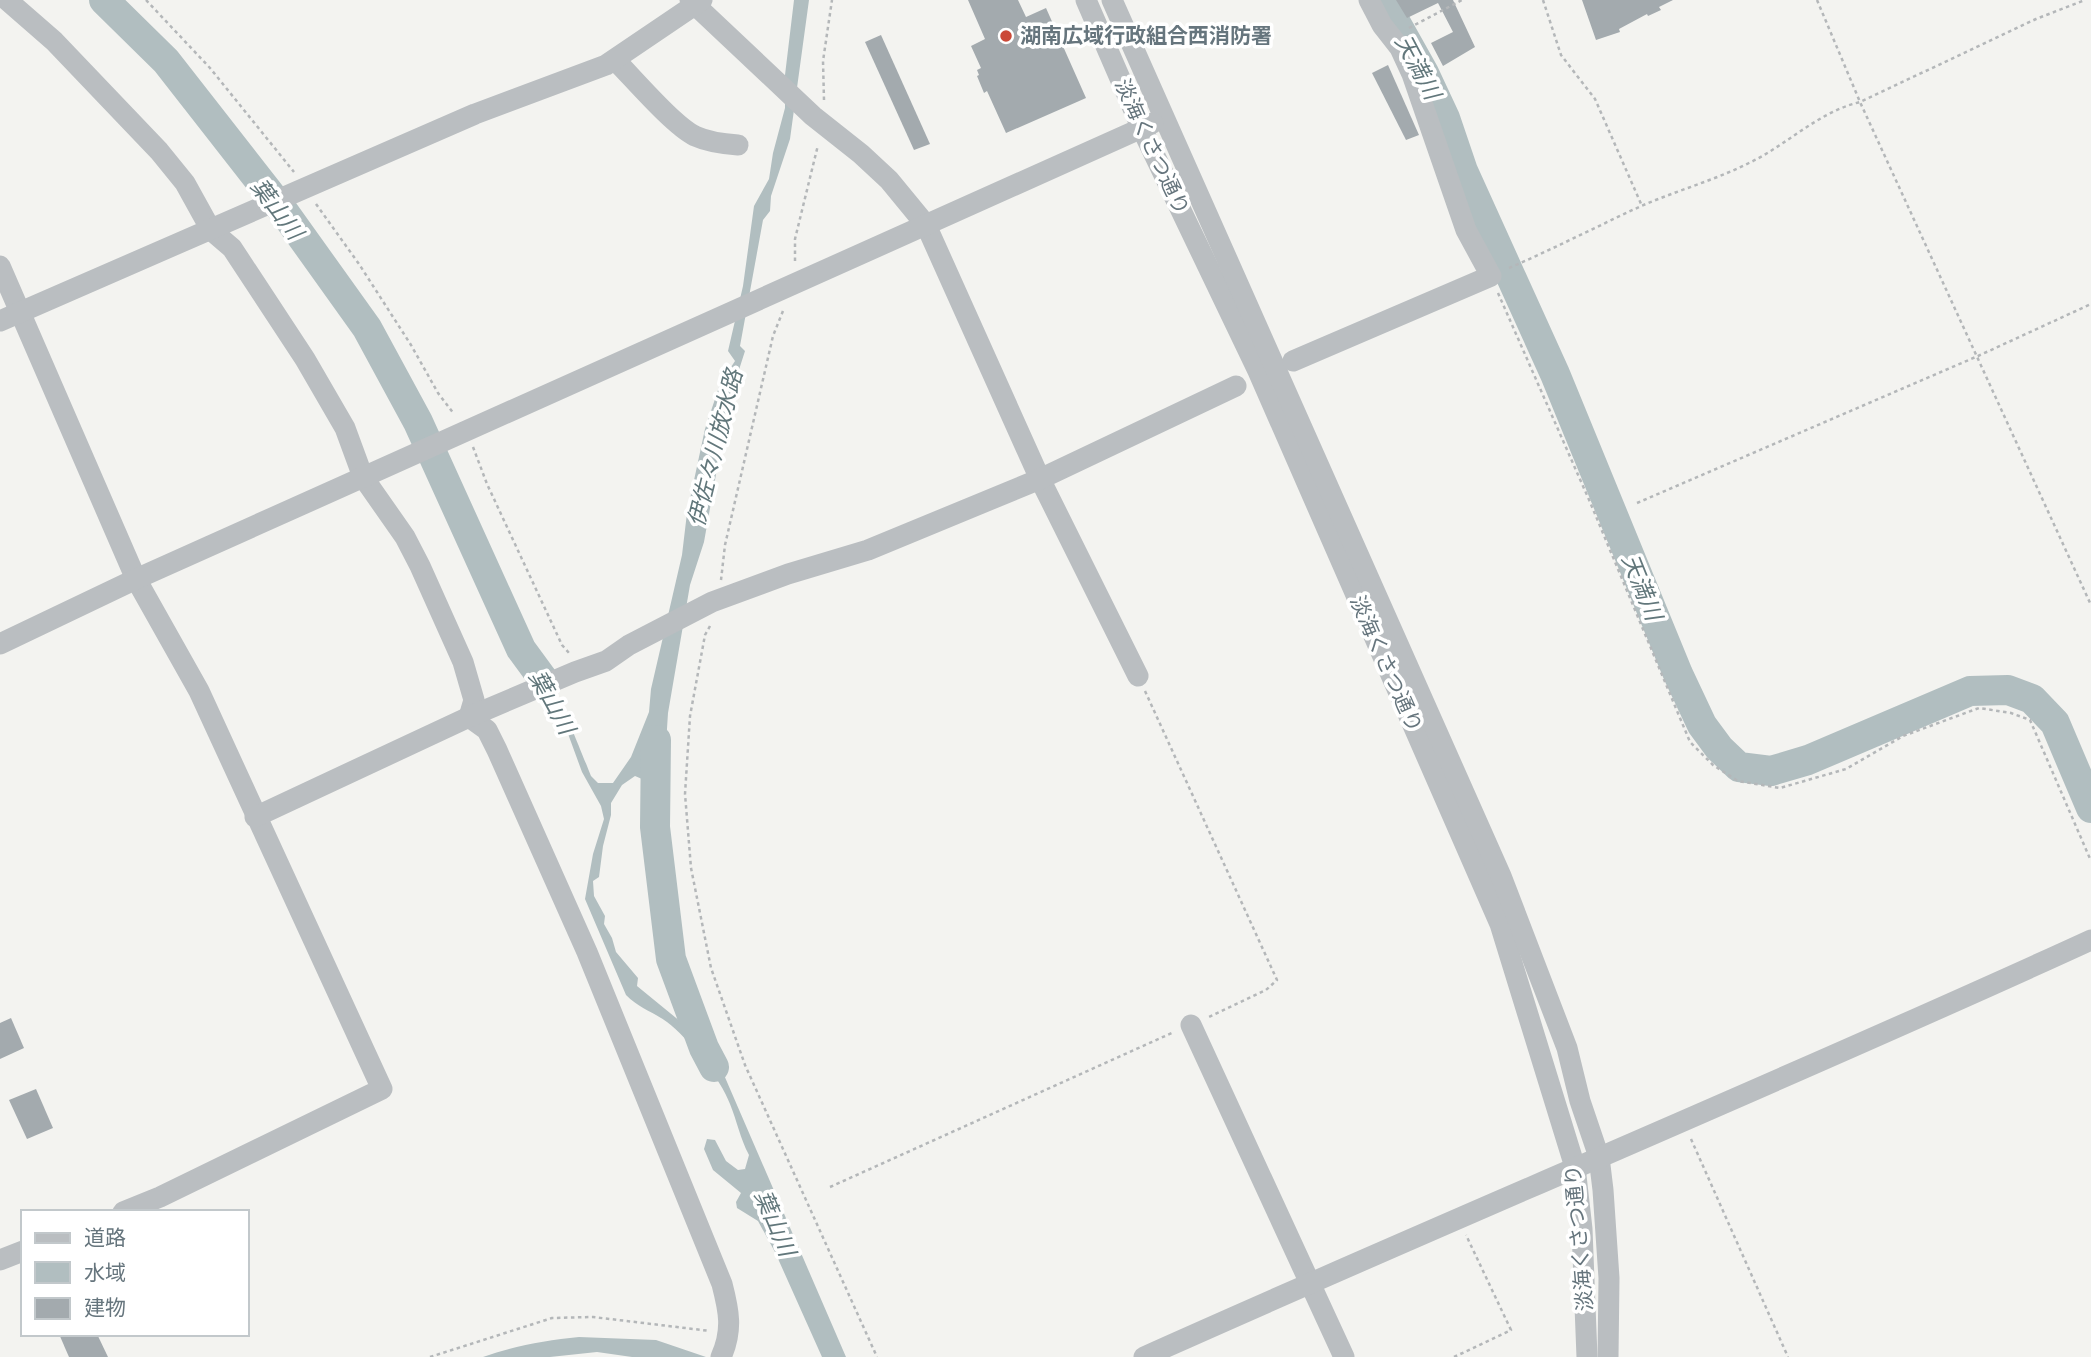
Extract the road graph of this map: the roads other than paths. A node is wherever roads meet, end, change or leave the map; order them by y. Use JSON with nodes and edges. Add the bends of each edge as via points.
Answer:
{"nodes":[{"id":1,"x":8,"y":0,"type":"edge"},
{"id":2,"x":1086,"y":0,"type":"edge"},
{"id":3,"x":1112,"y":0,"type":"edge"},
{"id":4,"x":1369,"y":0,"type":"edge"},
{"id":5,"x":695,"y":1,"type":"edge"},
{"id":6,"x":616,"y":61,"type":"junction"},
{"id":7,"x":1164,"y":118,"type":"junction"},
{"id":8,"x":1142,"y":129,"type":"junction"},
{"id":9,"x":738,"y":145,"type":"dead end"},
{"id":10,"x":926,"y":225,"type":"junction"},
{"id":11,"x":214,"y":228,"type":"junction"},
{"id":12,"x":0,"y":266,"type":"edge"},
{"id":13,"x":10,"y":317,"type":"edge"},
{"id":14,"x":1293,"y":361,"type":"dead end"},
{"id":15,"x":1236,"y":386,"type":"dead end"},
{"id":16,"x":363,"y":477,"type":"junction"},
{"id":17,"x":1040,"y":479,"type":"junction"},
{"id":18,"x":136,"y":579,"type":"junction"},
{"id":19,"x":0,"y":644,"type":"edge"},
{"id":20,"x":1138,"y":677,"type":"road end"},
{"id":21,"x":469,"y":717,"type":"junction"},
{"id":22,"x":255,"y":817,"type":"junction"},
{"id":23,"x":2091,"y":940,"type":"edge"},
{"id":24,"x":1191,"y":1025,"type":"road end"},
{"id":25,"x":1599,"y":1157,"type":"junction"},
{"id":26,"x":1575,"y":1167,"type":"junction"},
{"id":27,"x":128,"y":1210,"type":"edge"},
{"id":28,"x":21,"y":1252,"type":"edge"},
{"id":29,"x":0,"y":1260,"type":"edge"},
{"id":30,"x":1310,"y":1282,"type":"junction"},
{"id":31,"x":721,"y":1357,"type":"edge"},
{"id":32,"x":1144,"y":1357,"type":"edge"},
{"id":33,"x":1344,"y":1357,"type":"edge"},
{"id":34,"x":1587,"y":1357,"type":"edge"},
{"id":35,"x":1608,"y":1357,"type":"edge"}],
"edges":[{"from":1,"to":11,"type":"street","via":[[54,41],[159,151]]},
{"from":2,"to":8,"type":"street","name":"淡海くさつ通り"},
{"from":3,"to":7,"type":"street","name":"淡海くさつ通り"},
{"from":4,"to":14,"type":"street","via":[[1412,74],[1466,230],[1491,276]]},
{"from":5,"to":6,"type":"street"},
{"from":5,"to":10,"type":"street","via":[[754,61],[889,180]]},
{"from":6,"to":9,"type":"street","via":[[694,135]]},
{"from":6,"to":11,"type":"street","via":[[475,114]]},
{"from":7,"to":8,"type":"street"},
{"from":7,"to":25,"type":"street","name":"淡海くさつ通り","via":[[1501,876],[1567,1048]]},
{"from":8,"to":10,"type":"street"},
{"from":8,"to":26,"type":"street","name":"淡海くさつ通り","via":[[1258,371],[1500,924]]},
{"from":10,"to":16,"type":"street"},
{"from":10,"to":17,"type":"street"},
{"from":11,"to":13,"type":"street"},
{"from":11,"to":16,"type":"street","via":[[305,359],[345,428]]},
{"from":12,"to":13,"type":"street"},
{"from":13,"to":18,"type":"street"},
{"from":15,"to":17,"type":"street"},
{"from":16,"to":18,"type":"street"},
{"from":16,"to":21,"type":"street","via":[[405,537],[463,662],[474,700]]},
{"from":17,"to":20,"type":"street"},
{"from":17,"to":21,"type":"street","via":[[868,550],[718,600],[606,661]]},
{"from":18,"to":19,"type":"street"},
{"from":18,"to":22,"type":"street","via":[[199,691]]},
{"from":21,"to":22,"type":"street"},
{"from":21,"to":31,"type":"street","via":[[486,730],[497,750],[587,953],[722,1284],[730,1314]]},
{"from":22,"to":27,"type":"street","via":[[382,1089]]},
{"from":23,"to":25,"type":"street"},
{"from":24,"to":30,"type":"street"},
{"from":25,"to":26,"type":"street"},
{"from":25,"to":35,"type":"street","name":"淡海くさつ通り","via":[[1609,1279]]},
{"from":26,"to":30,"type":"street"},
{"from":26,"to":34,"type":"street","name":"淡海くさつ通り"},
{"from":28,"to":29,"type":"street"},
{"from":30,"to":32,"type":"street"},
{"from":30,"to":33,"type":"street"}]}
